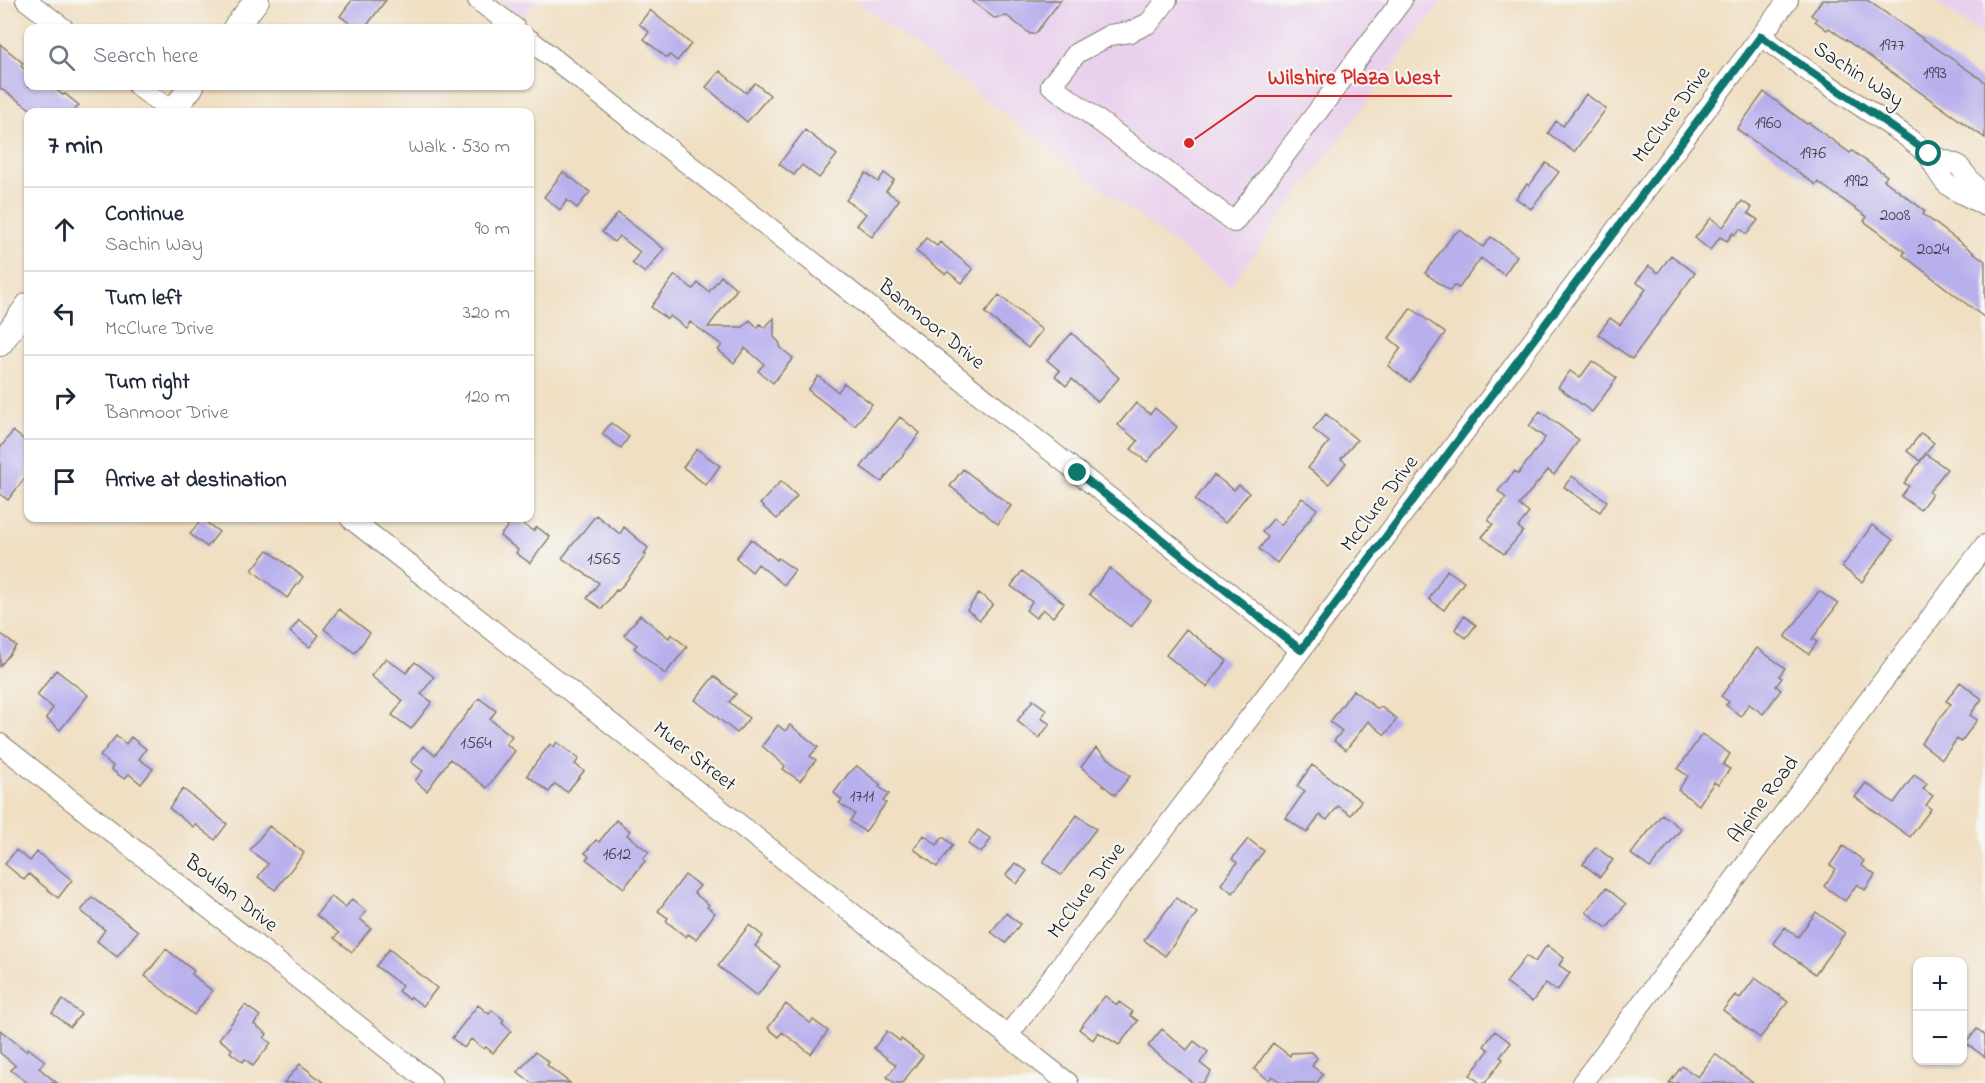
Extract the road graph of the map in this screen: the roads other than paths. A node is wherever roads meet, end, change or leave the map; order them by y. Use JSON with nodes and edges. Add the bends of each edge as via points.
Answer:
{"nodes":[{"id":1,"x":26,"y":0,"type":"edge"},
{"id":2,"x":257,"y":0,"type":"edge"},
{"id":3,"x":478,"y":0,"type":"edge"},
{"id":4,"x":1167,"y":0,"type":"edge"},
{"id":5,"x":1402,"y":0,"type":"edge"},
{"id":6,"x":1788,"y":0,"type":"edge"},
{"id":7,"x":58,"y":24,"type":"edge"},
{"id":8,"x":239,"y":24,"type":"edge"},
{"id":9,"x":510,"y":24,"type":"edge"},
{"id":10,"x":1761,"y":36,"type":"junction"},
{"id":11,"x":534,"y":43,"type":"edge"},
{"id":12,"x":143,"y":90,"type":"edge"},
{"id":13,"x":189,"y":90,"type":"edge"},
{"id":14,"x":167,"y":108,"type":"edge"},
{"id":15,"x":175,"y":108,"type":"edge"},
{"id":16,"x":1984,"y":205,"type":"edge"},
{"id":17,"x":24,"y":310,"type":"edge"},
{"id":18,"x":1,"y":340,"type":"edge"},
{"id":19,"x":355,"y":522,"type":"edge"},
{"id":20,"x":1985,"y":545,"type":"edge"},
{"id":21,"x":1301,"y":650,"type":"junction"},
{"id":22,"x":0,"y":744,"type":"edge"},
{"id":23,"x":1008,"y":1035,"type":"junction"},
{"id":24,"x":431,"y":1083,"type":"edge"},
{"id":25,"x":1068,"y":1083,"type":"edge"},
{"id":26,"x":1582,"y":1083,"type":"edge"}],
"edges":[{"from":1,"to":7,"type":"street"},
{"from":2,"to":8,"type":"main road"},
{"from":3,"to":9,"type":"street"},
{"from":4,"to":5,"type":"street","via":[[1149,23],[1130,32],[1110,35],[1077,53],[1051,86],[1234,222]]},
{"from":6,"to":10,"type":"street","name":"McClure Drive"},
{"from":10,"to":16,"type":"street","name":"Sachin Way","via":[[1895,128],[1929,154],[1944,183]]},
{"from":10,"to":21,"type":"street","name":"McClure Drive"},
{"from":11,"to":21,"type":"street","name":"Banmoor Drive"},
{"from":12,"to":14,"type":"street"},
{"from":13,"to":15,"type":"main road"},
{"from":17,"to":18,"type":"main road"},
{"from":19,"to":23,"type":"street","name":"Muer Street"},
{"from":20,"to":26,"type":"street","name":"Alpine Road"},
{"from":21,"to":23,"type":"street","name":"McClure Drive"},
{"from":22,"to":24,"type":"street","name":"Boulan Drive"},
{"from":23,"to":25,"type":"street","name":"Muer Street"}]}
